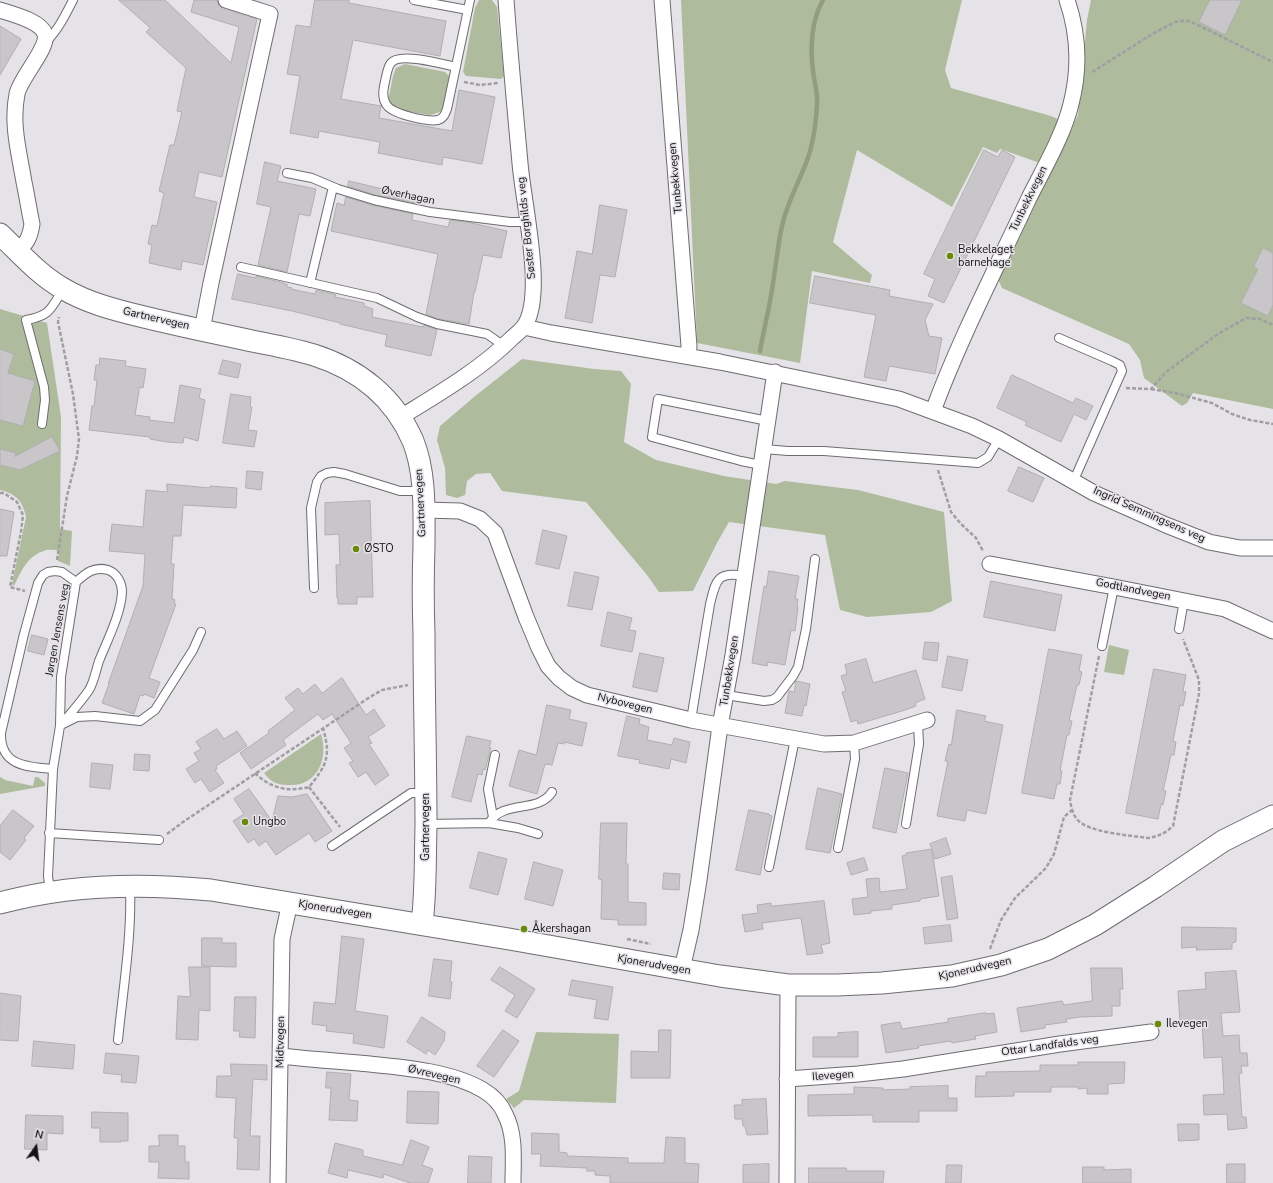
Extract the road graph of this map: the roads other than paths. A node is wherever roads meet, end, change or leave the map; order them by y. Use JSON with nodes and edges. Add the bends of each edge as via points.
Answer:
{"nodes":[{"id":1,"x":73,"y":0,"type":"edge"},
{"id":2,"x":226,"y":0,"type":"edge"},
{"id":3,"x":414,"y":0,"type":"edge"},
{"id":4,"x":470,"y":0,"type":"edge"},
{"id":5,"x":506,"y":0,"type":"edge"},
{"id":6,"x":662,"y":0,"type":"edge"},
{"id":7,"x":1067,"y":0,"type":"edge"},
{"id":8,"x":0,"y":10,"type":"edge"},
{"id":9,"x":468,"y":10,"type":"junction"},
{"id":10,"x":45,"y":43,"type":"junction"},
{"id":11,"x":456,"y":67,"type":"junction"},
{"id":12,"x":287,"y":173,"type":"dead end"},
{"id":13,"x":333,"y":187,"type":"junction"},
{"id":14,"x":528,"y":222,"type":"junction"},
{"id":15,"x":0,"y":234,"type":"edge"},
{"id":16,"x":18,"y":251,"type":"junction"},
{"id":17,"x":241,"y":267,"type":"dead end"},
{"id":18,"x":310,"y":282,"type":"junction"},
{"id":19,"x":63,"y":289,"type":"junction"},
{"id":20,"x":524,"y":327,"type":"junction"},
{"id":21,"x":202,"y":330,"type":"junction"},
{"id":22,"x":1059,"y":338,"type":"dead end"},
{"id":23,"x":504,"y":346,"type":"junction"},
{"id":24,"x":688,"y":356,"type":"junction"},
{"id":25,"x":775,"y":372,"type":"junction"},
{"id":26,"x":933,"y":411,"type":"junction"},
{"id":27,"x":401,"y":417,"type":"junction"},
{"id":28,"x":768,"y":421,"type":"junction"},
{"id":29,"x":42,"y":424,"type":"dead end"},
{"id":30,"x":999,"y":439,"type":"junction"},
{"id":31,"x":764,"y":449,"type":"junction"},
{"id":32,"x":762,"y":465,"type":"junction"},
{"id":33,"x":1074,"y":480,"type":"junction"},
{"id":34,"x":423,"y":500,"type":"junction"},
{"id":35,"x":1273,"y":548,"type":"edge"},
{"id":36,"x":815,"y":558,"type":"dead end"},
{"id":37,"x":990,"y":564,"type":"road end"},
{"id":38,"x":744,"y":576,"type":"junction"},
{"id":39,"x":76,"y":582,"type":"junction"},
{"id":40,"x":1114,"y":586,"type":"junction"},
{"id":41,"x":314,"y":588,"type":"dead end"},
{"id":42,"x":1184,"y":600,"type":"junction"},
{"id":43,"x":1272,"y":627,"type":"edge"},
{"id":44,"x":1179,"y":629,"type":"road end"},
{"id":45,"x":201,"y":632,"type":"dead end"},
{"id":46,"x":1102,"y":646,"type":"road end"},
{"id":47,"x":726,"y":694,"type":"junction"},
{"id":48,"x":691,"y":720,"type":"junction"},
{"id":49,"x":922,"y":722,"type":"joint"},
{"id":50,"x":60,"y":726,"type":"junction"},
{"id":51,"x":720,"y":726,"type":"junction"},
{"id":52,"x":795,"y":739,"type":"junction"},
{"id":53,"x":854,"y":743,"type":"junction"},
{"id":54,"x":495,"y":755,"type":"dead end"},
{"id":55,"x":53,"y":769,"type":"junction"},
{"id":56,"x":552,"y":792,"type":"dead end"},
{"id":57,"x":426,"y":793,"type":"junction"},
{"id":58,"x":1273,"y":816,"type":"edge"},
{"id":59,"x":491,"y":820,"type":"junction"},
{"id":60,"x":426,"y":824,"type":"junction"},
{"id":61,"x":906,"y":824,"type":"dead end"},
{"id":62,"x":49,"y":833,"type":"junction"},
{"id":63,"x":538,"y":834,"type":"dead end"},
{"id":64,"x":159,"y":840,"type":"road end"},
{"id":65,"x":332,"y":846,"type":"dead end"},
{"id":66,"x":838,"y":848,"type":"dead end"},
{"id":67,"x":769,"y":867,"type":"dead end"},
{"id":68,"x":130,"y":886,"type":"junction"},
{"id":69,"x":50,"y":892,"type":"junction"},
{"id":70,"x":290,"y":902,"type":"junction"},
{"id":71,"x":0,"y":903,"type":"edge"},
{"id":72,"x":422,"y":924,"type":"junction"},
{"id":73,"x":682,"y":969,"type":"junction"},
{"id":74,"x":788,"y":985,"type":"junction"},
{"id":75,"x":1151,"y":1032,"type":"dead end"},
{"id":76,"x":118,"y":1040,"type":"dead end"},
{"id":77,"x":281,"y":1056,"type":"junction"},
{"id":78,"x":950,"y":1061,"type":"joint"},
{"id":79,"x":787,"y":1079,"type":"junction"},
{"id":80,"x":278,"y":1183,"type":"edge"},
{"id":81,"x":513,"y":1183,"type":"edge"},
{"id":82,"x":787,"y":1183,"type":"edge"}],
"edges":[{"from":1,"to":10,"type":"lane","via":[[63,22]]},
{"from":2,"to":21,"type":"street","via":[[270,14]]},
{"from":3,"to":9,"type":"lane"},
{"from":4,"to":9,"type":"lane"},
{"from":5,"to":14,"type":"street","name":"Søster Borghilds veg","via":[[520,165]]},
{"from":6,"to":24,"type":"street","name":"Tunbekkvegen"},
{"from":7,"to":26,"type":"street","name":"Tunbekkvegen","via":[[1078,49],[1071,106],[969,323]]},
{"from":8,"to":10,"type":"street","via":[[38,26],[45,34]]},
{"from":9,"to":11,"type":"lane"},
{"from":10,"to":16,"type":"street","via":[[18,91],[14,106],[16,140],[32,224],[30,235]]},
{"from":11,"to":11,"type":"lane","via":[[448,109],[438,120],[401,114],[387,106],[384,88],[388,67],[396,59]]},
{"from":12,"to":13,"type":"lane","name":"Øverhagan","via":[[312,178]]},
{"from":13,"to":14,"type":"lane","name":"Øverhagan","via":[[374,200],[430,212]]},
{"from":13,"to":18,"type":"lane"},
{"from":14,"to":20,"type":"street","name":"Søster Borghilds veg","via":[[533,286],[530,314]]},
{"from":15,"to":16,"type":"main road","name":"Gartnervegen"},
{"from":16,"to":19,"type":"main road","name":"Gartnervegen"},
{"from":17,"to":18,"type":"lane"},
{"from":18,"to":23,"type":"lane","via":[[377,298],[430,322],[487,334]]},
{"from":19,"to":21,"type":"main road","name":"Gartnervegen","via":[[109,308]]},
{"from":19,"to":29,"type":"lane","via":[[50,311],[40,318],[26,320],[44,387]]},
{"from":20,"to":23,"type":"street","name":"Søster Borghilds veg"},
{"from":20,"to":24,"type":"street","via":[[551,334]]},
{"from":21,"to":27,"type":"main road","name":"Gartnervegen","via":[[311,354],[336,363],[374,387]]},
{"from":22,"to":33,"type":"lane","via":[[1120,365],[1122,371]]},
{"from":23,"to":27,"type":"street","name":"Søster Borghilds veg","via":[[447,388]]},
{"from":24,"to":25,"type":"street"},
{"from":25,"to":26,"type":"street","via":[[899,399]]},
{"from":25,"to":28,"type":"street","name":"Tunbekkvegen"},
{"from":26,"to":30,"type":"street"},
{"from":27,"to":34,"type":"main road","name":"Gartnervegen","via":[[416,452]]},
{"from":28,"to":31,"type":"street","name":"Tunbekkvegen"},
{"from":28,"to":32,"type":"lane","via":[[658,399],[652,437]]},
{"from":30,"to":31,"type":"lane","via":[[988,457],[978,462],[824,450]]},
{"from":30,"to":33,"type":"street"},
{"from":31,"to":32,"type":"street","name":"Tunbekkvegen"},
{"from":32,"to":38,"type":"street","name":"Tunbekkvegen"},
{"from":33,"to":35,"type":"street","name":"Ingrid Semmingsens veg","via":[[1094,493],[1209,542],[1240,548]]},
{"from":34,"to":41,"type":"lane","via":[[346,474],[334,472],[321,476],[317,482],[311,508]]},
{"from":34,"to":48,"type":"street","name":"Nybovegen","via":[[480,519],[495,533],[539,648],[548,666],[559,678],[587,695]]},
{"from":34,"to":57,"type":"main road","name":"Gartnervegen"},
{"from":36,"to":47,"type":"lane","via":[[806,629],[798,667],[777,697],[772,700],[764,701]]},
{"from":37,"to":40,"type":"street","name":"Godtlandvegen"},
{"from":38,"to":47,"type":"street","name":"Tunbekkvegen"},
{"from":38,"to":48,"type":"lane","via":[[727,574],[721,576],[714,586]]},
{"from":39,"to":50,"type":"lane","name":"Jørgen Jensens veg","via":[[60,677]]},
{"from":39,"to":50,"type":"lane","name":"Jørgen Jensens veg","via":[[87,572],[97,568],[110,571],[119,578],[122,592],[116,618],[89,689]]},
{"from":39,"to":55,"type":"lane","via":[[66,574],[55,571],[43,575],[38,583],[2,724],[0,742],[9,759],[20,764]]},
{"from":40,"to":42,"type":"street","name":"Godtlandvegen"},
{"from":40,"to":46,"type":"lane"},
{"from":42,"to":43,"type":"street","name":"Godtlandvegen","via":[[1225,609]]},
{"from":42,"to":44,"type":"lane"},
{"from":45,"to":50,"type":"lane","via":[[193,650],[155,710],[140,721],[95,716],[77,717]]},
{"from":47,"to":51,"type":"street","name":"Tunbekkvegen"},
{"from":48,"to":51,"type":"street","name":"Nybovegen"},
{"from":49,"to":53,"type":"street","name":"Nybovegen"},
{"from":49,"to":61,"type":"lane"},
{"from":50,"to":55,"type":"lane","name":"Jørgen Jensens veg"},
{"from":51,"to":52,"type":"street","name":"Nybovegen"},
{"from":51,"to":73,"type":"street","name":"Tunbekkvegen","via":[[700,880]]},
{"from":52,"to":53,"type":"street","name":"Nybovegen","via":[[824,744]]},
{"from":52,"to":67,"type":"lane"},
{"from":53,"to":66,"type":"lane","via":[[855,759]]},
{"from":54,"to":59,"type":"lane","via":[[488,789]]},
{"from":55,"to":62,"type":"lane","name":"Jørgen Jensens veg"},
{"from":56,"to":59,"type":"lane","via":[[539,803],[500,811]]},
{"from":57,"to":60,"type":"main road","name":"Gartnervegen"},
{"from":57,"to":65,"type":"lane","via":[[411,793]]},
{"from":58,"to":74,"type":"main road","name":"Kjonerudvegen","via":[[1223,841],[1095,925],[1048,949],[1001,965],[952,976],[857,985]]},
{"from":59,"to":60,"type":"lane"},
{"from":59,"to":63,"type":"lane"},
{"from":60,"to":72,"type":"main road","name":"Gartnervegen"},
{"from":62,"to":64,"type":"lane"},
{"from":62,"to":69,"type":"lane","name":"Jørgen Jensens veg"},
{"from":68,"to":69,"type":"main road","name":"Kjonerudvegen"},
{"from":68,"to":70,"type":"main road","name":"Kjonerudvegen","via":[[173,886]]},
{"from":68,"to":76,"type":"lane","via":[[128,942]]},
{"from":69,"to":71,"type":"main road","name":"Kjonerudvegen"},
{"from":70,"to":72,"type":"main road","name":"Kjonerudvegen"},
{"from":70,"to":77,"type":"street","name":"Midtvegen","via":[[282,939]]},
{"from":72,"to":73,"type":"main road","name":"Kjonerudvegen"},
{"from":73,"to":74,"type":"main road","name":"Kjonerudvegen"},
{"from":74,"to":79,"type":"street"},
{"from":75,"to":78,"type":"street","name":"Ottar Landfalds veg"},
{"from":77,"to":80,"type":"street","name":"Midtvegen"},
{"from":77,"to":81,"type":"street","name":"Øvrevegen","via":[[423,1071],[478,1087],[496,1100],[509,1121]]},
{"from":78,"to":79,"type":"street","name":"Ilevegen","via":[[858,1074]]},
{"from":79,"to":82,"type":"street"}]}
